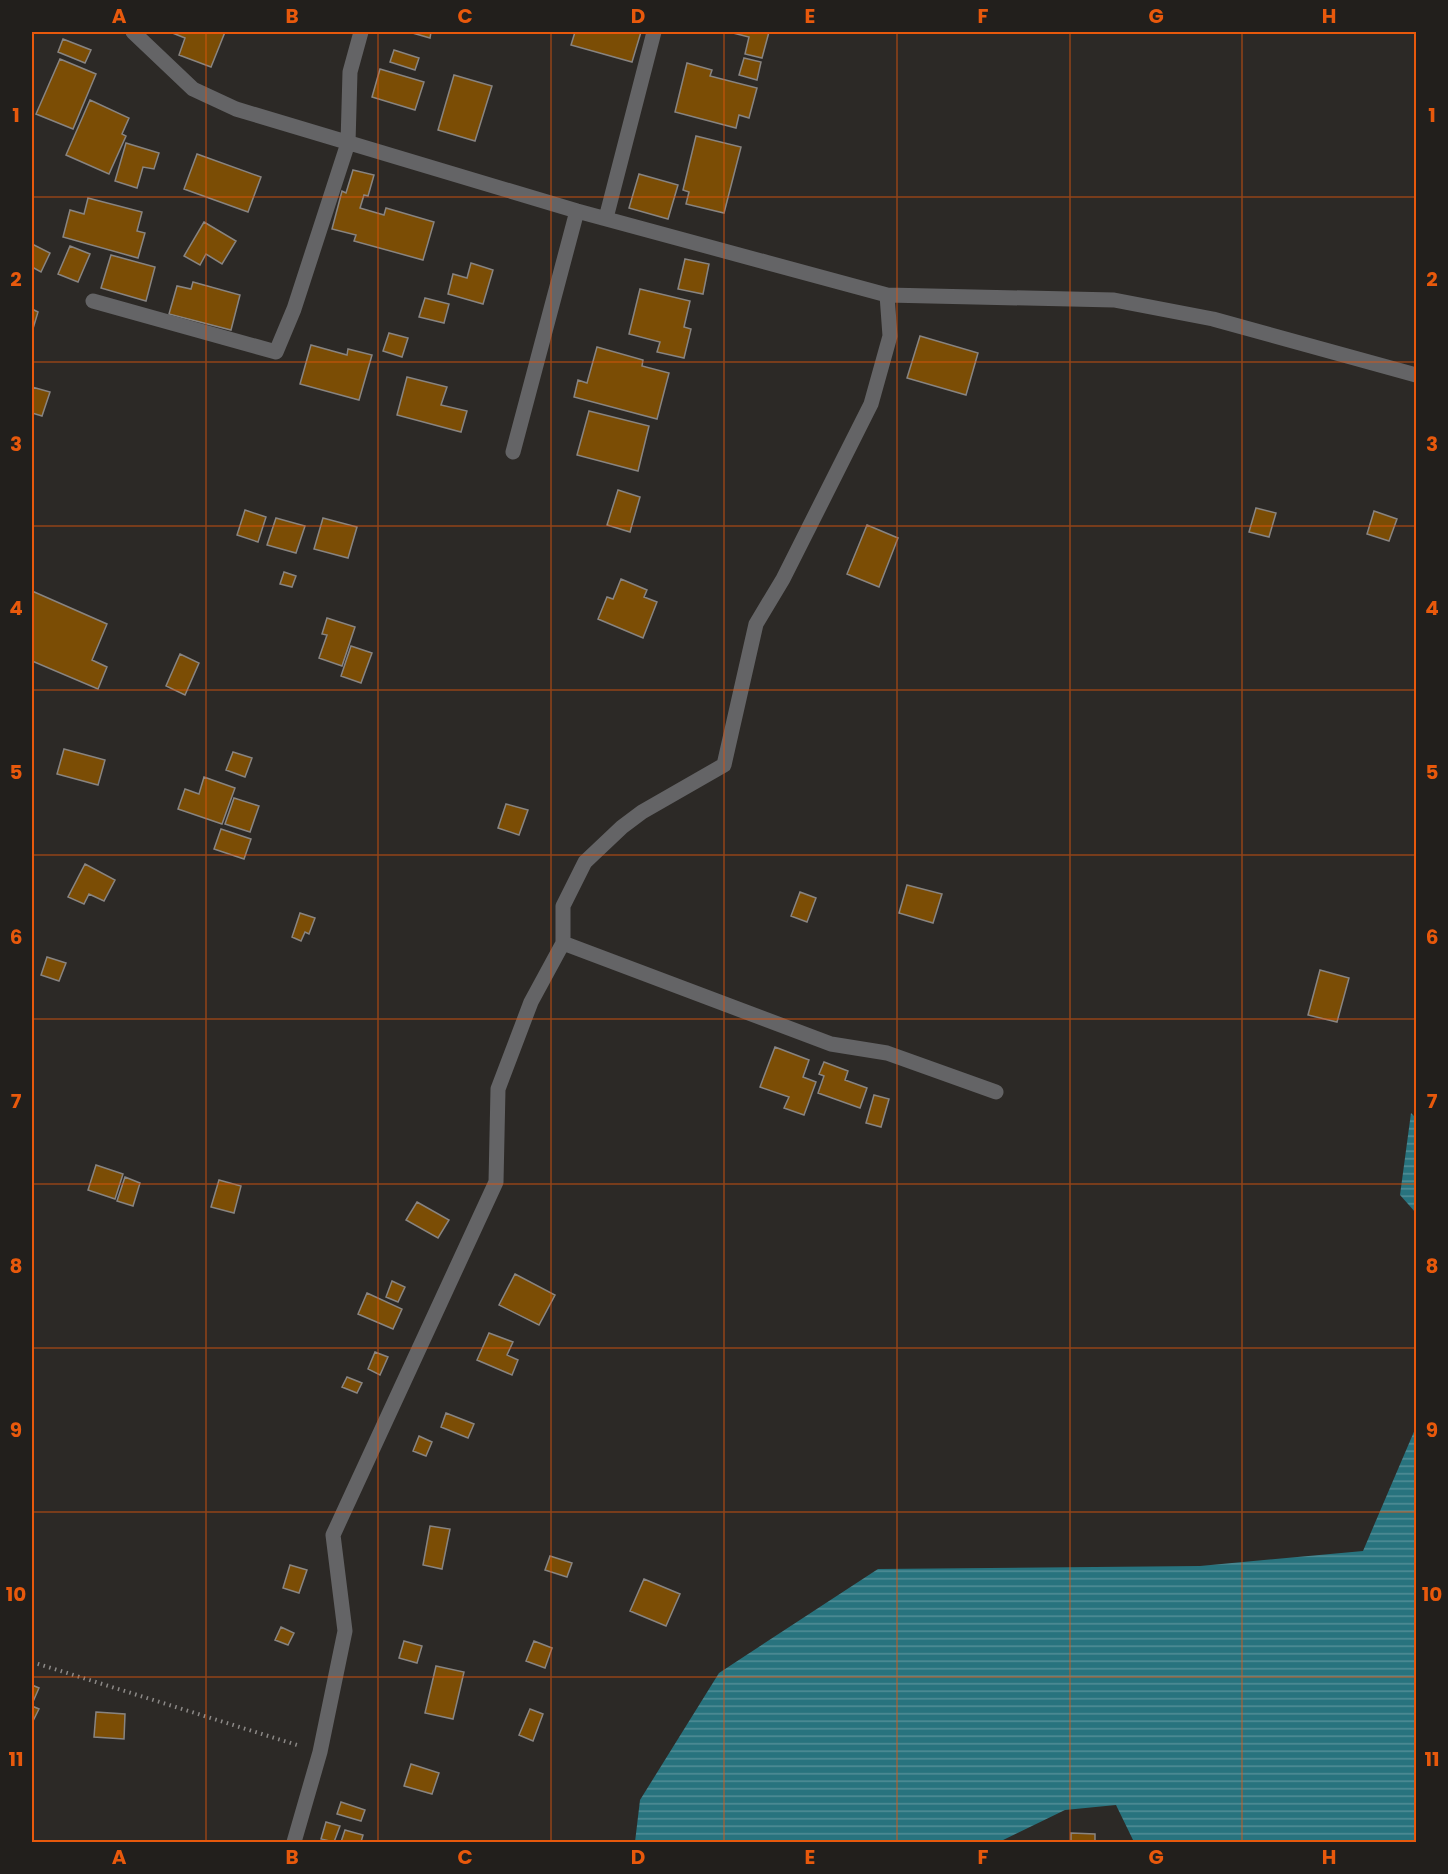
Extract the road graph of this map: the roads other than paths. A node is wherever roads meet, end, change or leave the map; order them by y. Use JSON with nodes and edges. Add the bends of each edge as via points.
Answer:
{"nodes":[{"id":1,"x":133,"y":32,"type":"edge"},
{"id":2,"x":361,"y":32,"type":"edge"},
{"id":3,"x":654,"y":32,"type":"edge"},
{"id":4,"x":348,"y":143,"type":"junction"},
{"id":5,"x":577,"y":211,"type":"junction"},
{"id":6,"x":606,"y":218,"type":"junction"},
{"id":7,"x":886,"y":295,"type":"junction"},
{"id":8,"x":93,"y":301,"type":"dead end"},
{"id":9,"x":1416,"y":375,"type":"edge"},
{"id":10,"x":513,"y":452,"type":"dead end"},
{"id":11,"x":563,"y":944,"type":"junction"},
{"id":12,"x":996,"y":1092,"type":"dead end"},
{"id":13,"x":294,"y":1842,"type":"edge"}],
"edges":[{"from":1,"to":4,"type":"street","via":[[194,89],[236,110]]},
{"from":2,"to":4,"type":"street","via":[[350,72]]},
{"from":3,"to":6,"type":"street"},
{"from":4,"to":5,"type":"street"},
{"from":4,"to":8,"type":"street","via":[[294,309],[276,352]]},
{"from":5,"to":6,"type":"street"},
{"from":5,"to":10,"type":"street"},
{"from":6,"to":7,"type":"street"},
{"from":7,"to":9,"type":"street","via":[[1114,300],[1213,319]]},
{"from":7,"to":11,"type":"street","via":[[890,336],[871,404],[783,579],[756,624],[723,765],[642,812],[585,862],[563,906]]},
{"from":11,"to":12,"type":"street","via":[[831,1044],[887,1053]]},
{"from":11,"to":13,"type":"street","via":[[531,1002],[498,1089],[496,1182],[333,1535],[345,1631],[320,1752]]}]}
